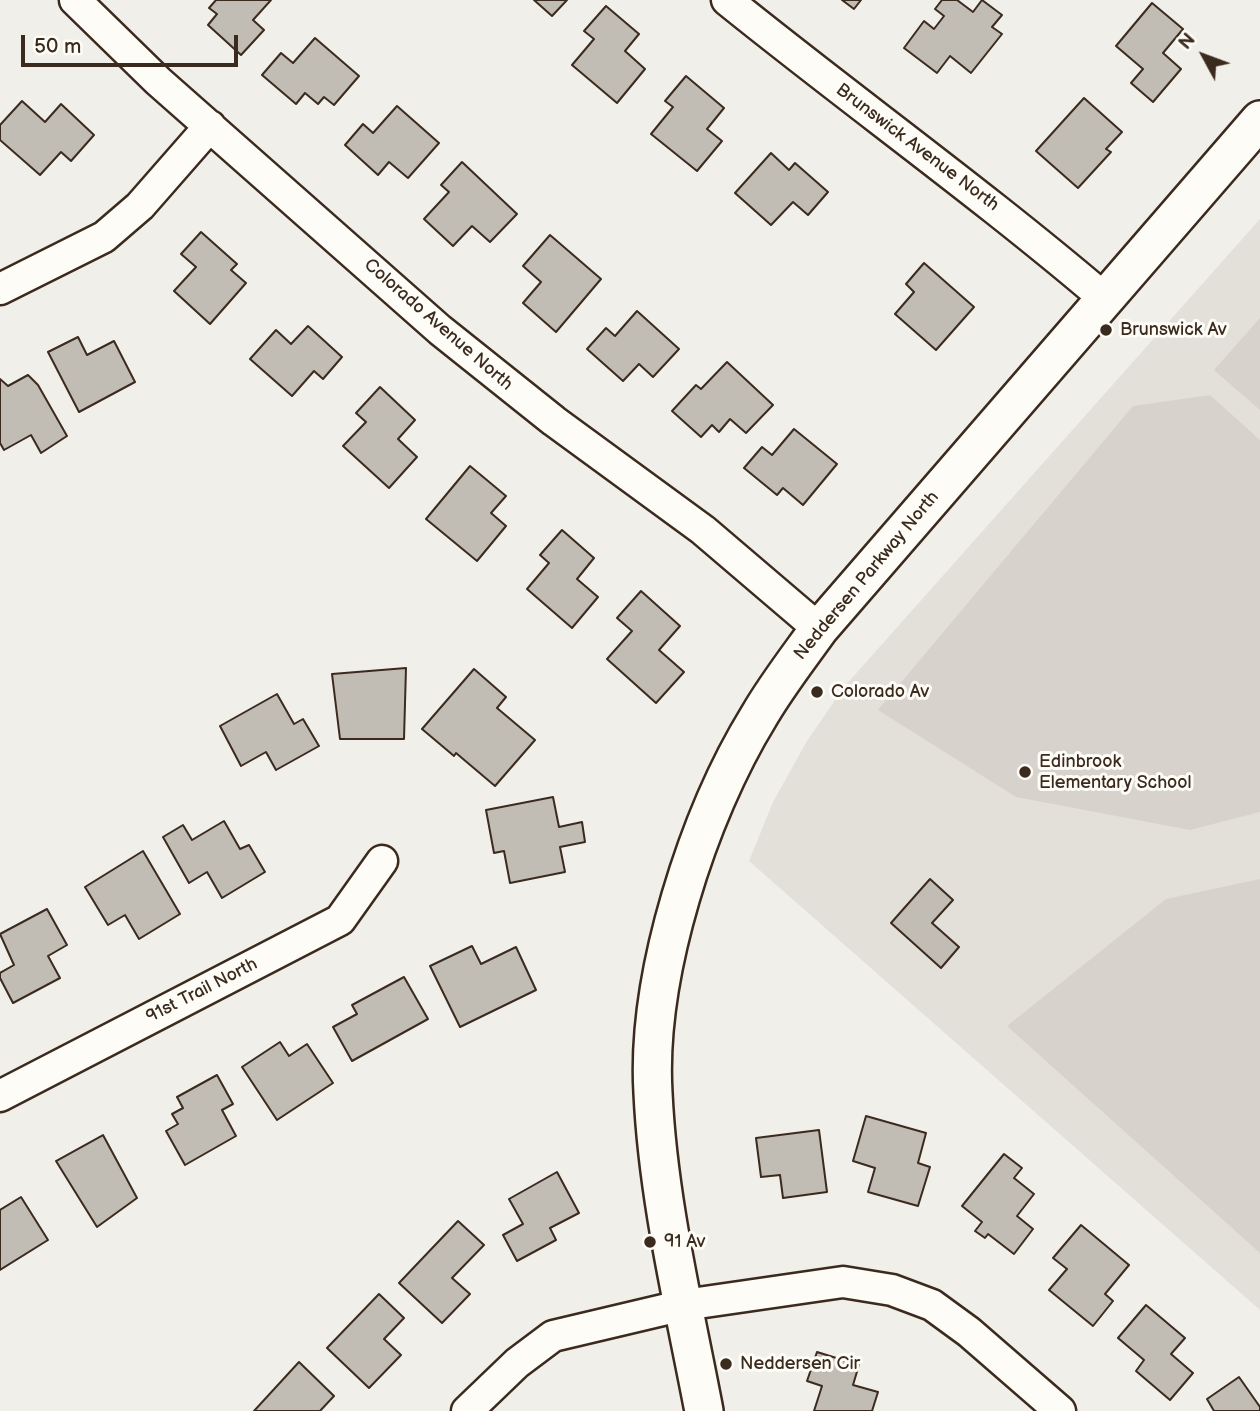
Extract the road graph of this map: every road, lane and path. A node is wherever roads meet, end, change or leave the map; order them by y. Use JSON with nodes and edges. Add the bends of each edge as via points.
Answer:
{"nodes":[{"id":1,"x":75,"y":0,"type":"edge"},
{"id":2,"x":727,"y":0,"type":"edge"},
{"id":3,"x":1260,"y":120,"type":"edge"},
{"id":4,"x":210,"y":126,"type":"junction"},
{"id":5,"x":0,"y":289,"type":"edge"},
{"id":6,"x":1104,"y":298,"type":"junction"},
{"id":7,"x":819,"y":629,"type":"junction"},
{"id":8,"x":383,"y":861,"type":"dead end"},
{"id":9,"x":0,"y":1096,"type":"edge"},
{"id":10,"x":684,"y":1305,"type":"junction"},
{"id":11,"x":467,"y":1411,"type":"edge"},
{"id":12,"x":705,"y":1411,"type":"edge"},
{"id":13,"x":1060,"y":1411,"type":"edge"}],
"edges":[{"from":1,"to":4,"type":"street","name":"Colorado Avenue North"},
{"from":2,"to":6,"type":"street","name":"Brunswick Avenue North","via":[[1023,229]]},
{"from":3,"to":6,"type":"street","name":"Neddersen Parkway North"},
{"from":4,"to":5,"type":"street","via":[[140,206],[104,237]]},
{"from":4,"to":7,"type":"street","name":"Colorado Avenue North","via":[[495,376],[703,530]]},
{"from":6,"to":7,"type":"street","name":"Neddersen Parkway North"},
{"from":7,"to":10,"type":"street","name":"Neddersen Parkway North","via":[[758,716],[736,758],[705,827],[667,949],[655,1023],[652,1090],[659,1169]]},
{"from":8,"to":9,"type":"street","name":"91st Trail North","via":[[340,920]]},
{"from":10,"to":11,"type":"street","via":[[553,1336]]},
{"from":10,"to":12,"type":"street","name":"Neddersen Parkway North"},
{"from":10,"to":13,"type":"street","via":[[843,1282],[892,1290],[932,1306]]}]}
